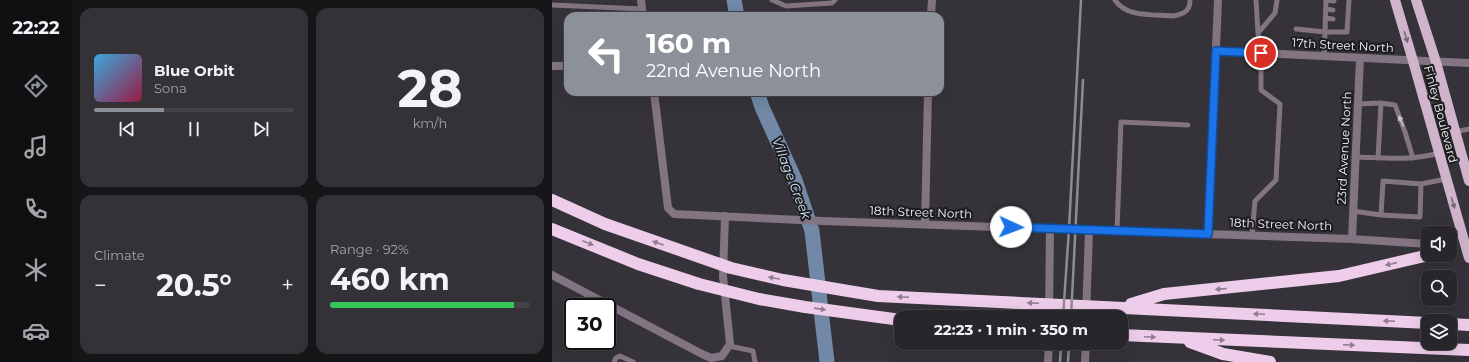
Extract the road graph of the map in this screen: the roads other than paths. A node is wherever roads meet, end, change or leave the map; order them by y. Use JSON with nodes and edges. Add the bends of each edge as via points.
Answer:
{"nodes":[{"id":1,"x":641,"y":0,"type":"edge"},
{"id":2,"x":772,"y":0,"type":"edge"},
{"id":3,"x":835,"y":0,"type":"edge"},
{"id":4,"x":932,"y":0,"type":"edge"},
{"id":5,"x":1115,"y":0,"type":"edge"},
{"id":6,"x":1190,"y":0,"type":"edge"},
{"id":7,"x":1218,"y":0,"type":"edge"},
{"id":8,"x":1256,"y":0,"type":"edge"},
{"id":9,"x":1277,"y":0,"type":"edge"},
{"id":10,"x":1326,"y":0,"type":"edge"},
{"id":11,"x":1395,"y":0,"type":"edge"},
{"id":12,"x":1416,"y":0,"type":"edge"},
{"id":13,"x":1334,"y":1,"type":"edge"},
{"id":14,"x":1347,"y":1,"type":"edge"},
{"id":15,"x":552,"y":5,"type":"edge"},
{"id":16,"x":1326,"y":9,"type":"junction"},
{"id":17,"x":1334,"y":10,"type":"dead end"},
{"id":18,"x":631,"y":12,"type":"edge"},
{"id":19,"x":642,"y":12,"type":"edge"},
{"id":20,"x":931,"y":12,"type":"edge"},
{"id":21,"x":1325,"y":18,"type":"junction"},
{"id":22,"x":1333,"y":19,"type":"dead end"},
{"id":23,"x":1296,"y":29,"type":"dead end"},
{"id":24,"x":1325,"y":32,"type":"junction"},
{"id":25,"x":1258,"y":33,"type":"junction"},
{"id":26,"x":1216,"y":51,"type":"junction"},
{"id":27,"x":1261,"y":53,"type":"junction"},
{"id":28,"x":1324,"y":56,"type":"junction"},
{"id":29,"x":1360,"y":58,"type":"junction"},
{"id":30,"x":1413,"y":61,"type":"junction"},
{"id":31,"x":1436,"y":62,"type":"junction"},
{"id":32,"x":1469,"y":63,"type":"edge"},
{"id":33,"x":552,"y":66,"type":"edge"},
{"id":34,"x":564,"y":66,"type":"edge"},
{"id":35,"x":655,"y":96,"type":"edge"},
{"id":36,"x":928,"y":96,"type":"edge"},
{"id":37,"x":1381,"y":103,"type":"junction"},
{"id":38,"x":1358,"y":104,"type":"junction"},
{"id":39,"x":1188,"y":125,"type":"dead end"},
{"id":40,"x":1469,"y":129,"type":"edge"},
{"id":41,"x":1455,"y":132,"type":"junction"},
{"id":42,"x":1439,"y":153,"type":"junction"},
{"id":43,"x":1356,"y":157,"type":"junction"},
{"id":44,"x":1378,"y":158,"type":"junction"},
{"id":45,"x":1413,"y":158,"type":"junction"},
{"id":46,"x":1467,"y":168,"type":"edge"},
{"id":47,"x":1446,"y":179,"type":"junction"},
{"id":48,"x":1469,"y":181,"type":"edge"},
{"id":49,"x":1421,"y":184,"type":"junction"},
{"id":50,"x":552,"y":200,"type":"edge"},
{"id":51,"x":1353,"y":211,"type":"junction"},
{"id":52,"x":1381,"y":215,"type":"junction"},
{"id":53,"x":725,"y":216,"type":"junction"},
{"id":54,"x":925,"y":224,"type":"junction"},
{"id":55,"x":552,"y":228,"type":"edge"},
{"id":56,"x":1050,"y":228,"type":"junction"},
{"id":57,"x":1089,"y":230,"type":"junction"},
{"id":58,"x":1117,"y":231,"type":"junction"},
{"id":59,"x":1208,"y":234,"type":"junction"},
{"id":60,"x":1252,"y":235,"type":"junction"},
{"id":61,"x":1352,"y":239,"type":"junction"},
{"id":62,"x":1421,"y":244,"type":"edge"},
{"id":63,"x":1421,"y":257,"type":"edge"},
{"id":64,"x":1469,"y":258,"type":"edge"},
{"id":65,"x":552,"y":275,"type":"edge"},
{"id":66,"x":1117,"y":307,"type":"junction"},
{"id":67,"x":1049,"y":310,"type":"edge"},
{"id":68,"x":1086,"y":310,"type":"edge"},
{"id":69,"x":894,"y":319,"type":"edge"},
{"id":70,"x":1421,"y":322,"type":"edge"},
{"id":71,"x":1128,"y":335,"type":"edge"},
{"id":72,"x":1180,"y":338,"type":"junction"},
{"id":73,"x":729,"y":346,"type":"junction"},
{"id":74,"x":1049,"y":350,"type":"edge"},
{"id":75,"x":1086,"y":350,"type":"edge"},
{"id":76,"x":1468,"y":350,"type":"edge"},
{"id":77,"x":614,"y":362,"type":"edge"},
{"id":78,"x":633,"y":362,"type":"edge"},
{"id":79,"x":755,"y":362,"type":"edge"},
{"id":80,"x":1048,"y":362,"type":"edge"},
{"id":81,"x":1085,"y":362,"type":"edge"},
{"id":82,"x":1270,"y":362,"type":"edge"}],
"edges":[{"from":1,"to":19,"type":"street"},
{"from":2,"to":3,"type":"lane","via":[[786,6],[832,3]]},
{"from":4,"to":20,"type":"street"},
{"from":5,"to":6,"type":"lane","via":[[1118,5],[1129,11],[1173,16],[1187,12]]},
{"from":7,"to":26,"type":"street"},
{"from":8,"to":25,"type":"lane"},
{"from":9,"to":25,"type":"lane","via":[[1275,13]]},
{"from":10,"to":13,"type":"lane"},
{"from":10,"to":16,"type":"lane"},
{"from":11,"to":30,"type":"main road","name":"Finley Boulevard","one_way":true},
{"from":12,"to":31,"type":"main road","name":"Finley Boulevard"},
{"from":14,"to":24,"type":"lane","via":[[1347,32]]},
{"from":15,"to":18,"type":"lane"},
{"from":16,"to":17,"type":"lane"},
{"from":16,"to":21,"type":"lane"},
{"from":21,"to":22,"type":"lane"},
{"from":21,"to":24,"type":"lane"},
{"from":23,"to":24,"type":"lane"},
{"from":24,"to":28,"type":"lane"},
{"from":25,"to":27,"type":"lane"},
{"from":26,"to":27,"type":"street","name":"17th Street North"},
{"from":26,"to":59,"type":"street"},
{"from":27,"to":28,"type":"street","name":"17th Street North"},
{"from":27,"to":60,"type":"lane","via":[[1261,90],[1280,104],[1277,165],[1276,180],[1255,202]]},
{"from":28,"to":29,"type":"street","name":"17th Street North"},
{"from":29,"to":30,"type":"street","name":"17th Street North"},
{"from":29,"to":38,"type":"street","name":"23rd Avenue North"},
{"from":30,"to":31,"type":"street","name":"17th Street North"},
{"from":30,"to":42,"type":"main road","name":"Finley Boulevard"},
{"from":31,"to":32,"type":"street","name":"17th Street North"},
{"from":31,"to":41,"type":"main road","name":"Finley Boulevard"},
{"from":33,"to":34,"type":"street"},
{"from":35,"to":53,"type":"street","name":"18th Street North","via":[[668,208],[674,214]]},
{"from":36,"to":54,"type":"street"},
{"from":37,"to":38,"type":"lane"},
{"from":37,"to":44,"type":"lane"},
{"from":45,"to":37,"type":"lane","one_way":true,"via":[[1395,105]]},
{"from":38,"to":43,"type":"street","name":"23rd Avenue North"},
{"from":39,"to":58,"type":"lane","via":[[1121,122]]},
{"from":40,"to":41,"type":"lane"},
{"from":41,"to":46,"type":"main road","name":"Finley Boulevard"},
{"from":42,"to":45,"type":"lane"},
{"from":42,"to":47,"type":"main road","name":"Finley Boulevard"},
{"from":43,"to":44,"type":"lane"},
{"from":43,"to":51,"type":"street","name":"23rd Avenue North"},
{"from":44,"to":45,"type":"lane"},
{"from":46,"to":48,"type":"main road","name":"Finley Boulevard"},
{"from":47,"to":49,"type":"lane"},
{"from":47,"to":64,"type":"main road","name":"Finley Boulevard","one_way":true},
{"from":49,"to":52,"type":"lane","via":[[1420,217]]},
{"from":49,"to":52,"type":"lane","via":[[1383,181]]},
{"from":66,"to":50,"type":"highway","one_way":true,"via":[[878,296],[783,280],[731,268],[695,256],[605,224]]},
{"from":51,"to":52,"type":"lane"},
{"from":51,"to":61,"type":"street","name":"23rd Avenue North"},
{"from":53,"to":54,"type":"street","name":"18th Street North"},
{"from":53,"to":73,"type":"street","via":[[723,276]]},
{"from":54,"to":56,"type":"street","name":"18th Street North"},
{"from":55,"to":69,"type":"highway","one_way":true,"via":[[638,264],[699,284],[767,300]]},
{"from":56,"to":57,"type":"street","name":"18th Street North"},
{"from":56,"to":67,"type":"street"},
{"from":57,"to":58,"type":"street","name":"18th Street North"},
{"from":57,"to":68,"type":"street"},
{"from":58,"to":59,"type":"street","name":"18th Street North"},
{"from":59,"to":60,"type":"street","name":"18th Street North"},
{"from":60,"to":61,"type":"street","name":"18th Street North"},
{"from":61,"to":62,"type":"street","name":"18th Street North"},
{"from":63,"to":66,"type":"highway","one_way":true,"via":[[1339,276],[1164,294]]},
{"from":65,"to":73,"type":"street","via":[[711,358],[722,356]]},
{"from":70,"to":66,"type":"highway","one_way":true},
{"from":71,"to":72,"type":"highway","one_way":true},
{"from":72,"to":76,"type":"highway","one_way":true},
{"from":72,"to":82,"type":"highway","via":[[1223,354]]},
{"from":73,"to":79,"type":"lane","via":[[753,351]]},
{"from":74,"to":80,"type":"street"},
{"from":75,"to":81,"type":"street"},
{"from":77,"to":78,"type":"lane","via":[[620,356]]}]}
